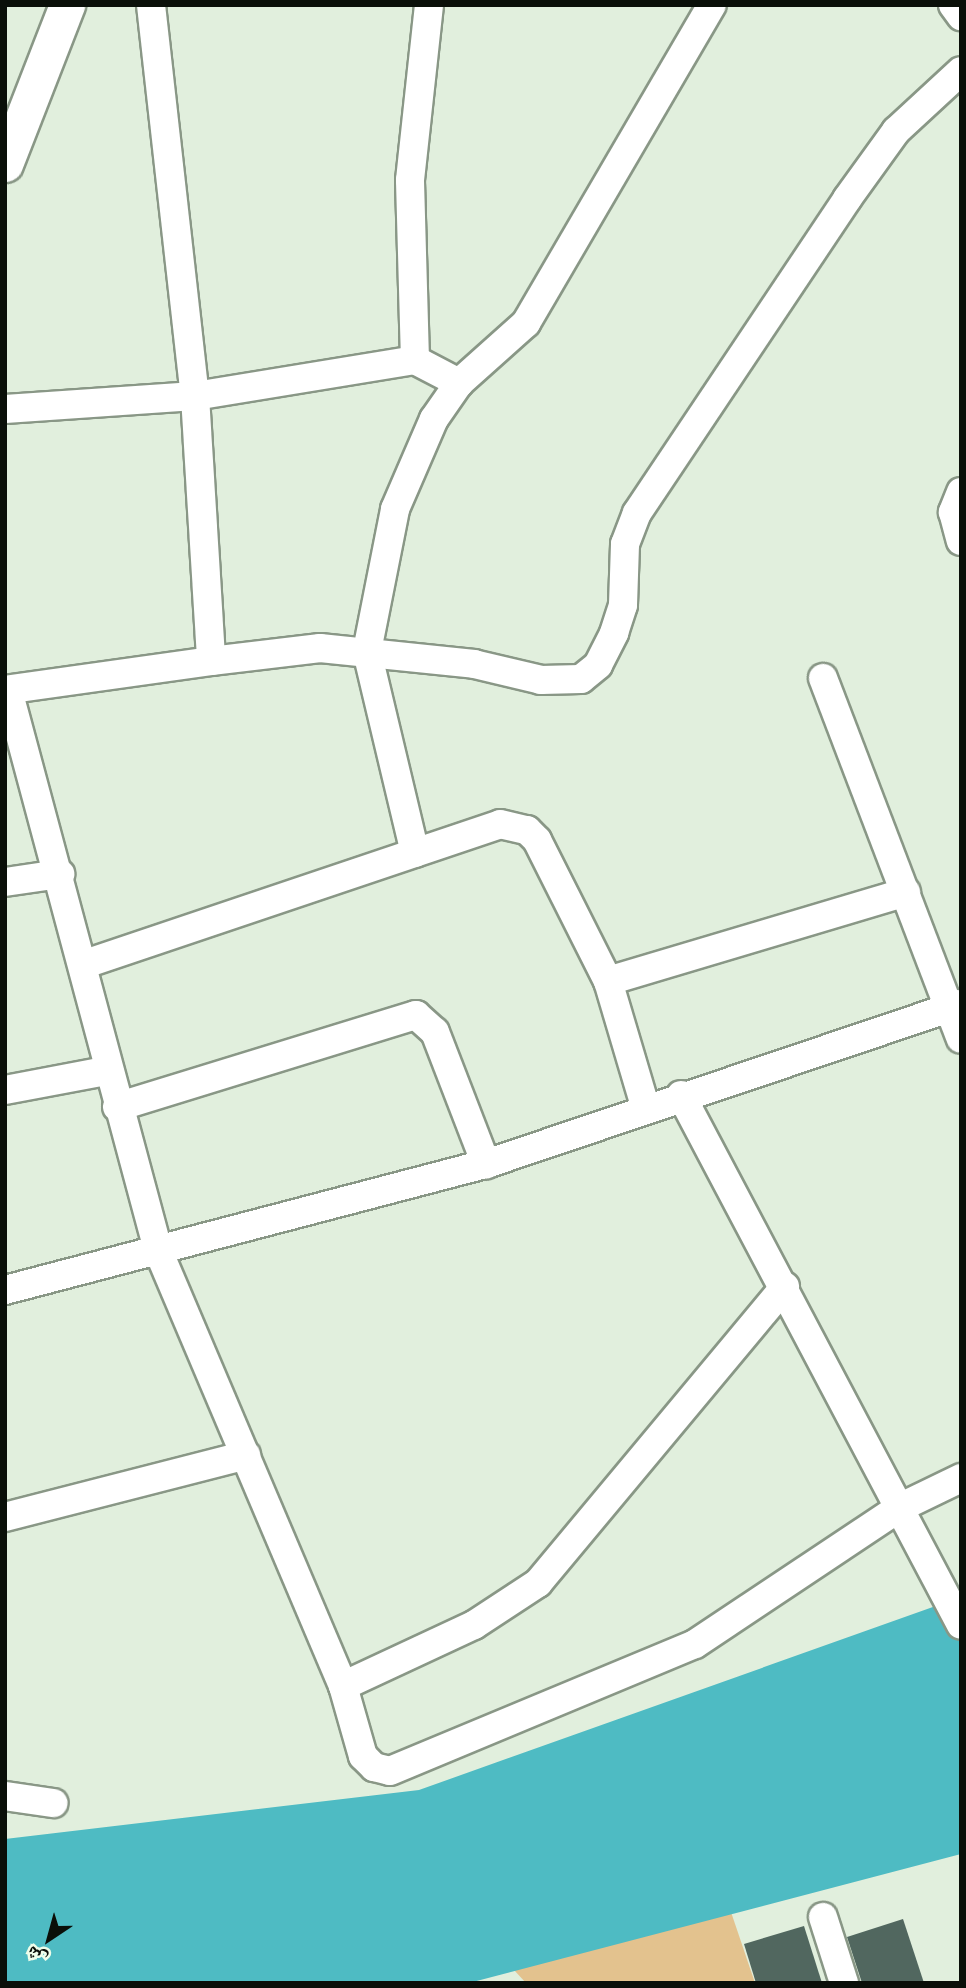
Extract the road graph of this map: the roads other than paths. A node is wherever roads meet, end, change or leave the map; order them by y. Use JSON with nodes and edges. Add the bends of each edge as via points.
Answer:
{"nodes":[{"id":1,"x":67,"y":5,"type":"edge"},
{"id":2,"x":151,"y":5,"type":"edge"},
{"id":3,"x":429,"y":5,"type":"edge"},
{"id":4,"x":712,"y":5,"type":"edge"},
{"id":5,"x":953,"y":5,"type":"edge"},
{"id":6,"x":961,"y":16,"type":"edge"},
{"id":7,"x":961,"y":71,"type":"edge"},
{"id":8,"x":5,"y":164,"type":"edge"},
{"id":9,"x":415,"y":360,"type":"junction"},
{"id":10,"x":459,"y":383,"type":"junction"},
{"id":11,"x":195,"y":396,"type":"junction"},
{"id":12,"x":5,"y":409,"type":"edge"},
{"id":13,"x":961,"y":492,"type":"edge"},
{"id":14,"x":961,"y":541,"type":"edge"},
{"id":15,"x":368,"y":651,"type":"junction"},
{"id":16,"x":211,"y":661,"type":"junction"},
{"id":17,"x":823,"y":678,"type":"dead end"},
{"id":18,"x":7,"y":690,"type":"edge"},
{"id":19,"x":415,"y":853,"type":"junction"},
{"id":20,"x":60,"y":874,"type":"junction"},
{"id":21,"x":5,"y":882,"type":"edge"},
{"id":22,"x":906,"y":892,"type":"junction"},
{"id":23,"x":85,"y":964,"type":"junction"},
{"id":24,"x":608,"y":982,"type":"junction"},
{"id":25,"x":956,"y":1006,"type":"edge"},
{"id":26,"x":961,"y":1039,"type":"edge"},
{"id":27,"x":106,"y":1071,"type":"junction"},
{"id":28,"x":5,"y":1090,"type":"edge"},
{"id":29,"x":681,"y":1095,"type":"junction"},
{"id":30,"x":645,"y":1106,"type":"junction"},
{"id":31,"x":117,"y":1107,"type":"junction"},
{"id":32,"x":486,"y":1164,"type":"junction"},
{"id":33,"x":158,"y":1250,"type":"junction"},
{"id":34,"x":785,"y":1287,"type":"junction"},
{"id":35,"x":5,"y":1290,"type":"edge"},
{"id":36,"x":246,"y":1455,"type":"junction"},
{"id":37,"x":961,"y":1478,"type":"edge"},
{"id":38,"x":899,"y":1508,"type":"junction"},
{"id":39,"x":5,"y":1517,"type":"edge"},
{"id":40,"x":961,"y":1625,"type":"edge"},
{"id":41,"x":343,"y":1686,"type":"junction"},
{"id":42,"x":5,"y":1796,"type":"edge"},
{"id":43,"x":53,"y":1803,"type":"dead end"},
{"id":44,"x":823,"y":1917,"type":"dead end"},
{"id":45,"x":844,"y":1983,"type":"edge"}],
"edges":[{"from":1,"to":8,"type":"street"},
{"from":2,"to":11,"type":"street"},
{"from":3,"to":9,"type":"street","via":[[410,180]]},
{"from":4,"to":10,"type":"street","via":[[526,323]]},
{"from":5,"to":6,"type":"street"},
{"from":7,"to":15,"type":"street","via":[[896,131],[637,513],[625,544],[623,606],[598,665],[563,683]]},
{"from":9,"to":10,"type":"street"},
{"from":9,"to":11,"type":"street"},
{"from":10,"to":15,"type":"street","via":[[434,419],[395,509]]},
{"from":11,"to":12,"type":"street"},
{"from":11,"to":16,"type":"street"},
{"from":13,"to":14,"type":"street","via":[[953,512]]},
{"from":15,"to":16,"type":"street","via":[[287,649]]},
{"from":15,"to":19,"type":"street"},
{"from":16,"to":18,"type":"street"},
{"from":17,"to":22,"type":"street"},
{"from":18,"to":20,"type":"street"},
{"from":19,"to":23,"type":"street"},
{"from":19,"to":24,"type":"street","via":[[500,824],[527,830]]},
{"from":20,"to":21,"type":"street"},
{"from":20,"to":23,"type":"street"},
{"from":22,"to":24,"type":"street"},
{"from":22,"to":25,"type":"street"},
{"from":23,"to":27,"type":"street"},
{"from":24,"to":30,"type":"street"},
{"from":25,"to":26,"type":"street"},
{"from":25,"to":29,"type":"street"},
{"from":27,"to":28,"type":"street"},
{"from":27,"to":31,"type":"street"},
{"from":29,"to":30,"type":"street"},
{"from":29,"to":34,"type":"street"},
{"from":30,"to":32,"type":"street"},
{"from":31,"to":32,"type":"street","via":[[375,1023],[416,1015],[435,1032]]},
{"from":31,"to":33,"type":"street"},
{"from":32,"to":33,"type":"street"},
{"from":33,"to":35,"type":"street"},
{"from":33,"to":36,"type":"street"},
{"from":34,"to":38,"type":"street"},
{"from":34,"to":41,"type":"street","via":[[538,1583],[474,1625]]},
{"from":36,"to":39,"type":"street"},
{"from":36,"to":41,"type":"street"},
{"from":37,"to":38,"type":"street"},
{"from":38,"to":40,"type":"street"},
{"from":38,"to":41,"type":"street","via":[[695,1644],[390,1771],[363,1756]]},
{"from":42,"to":43,"type":"street"},
{"from":44,"to":45,"type":"street"}]}
